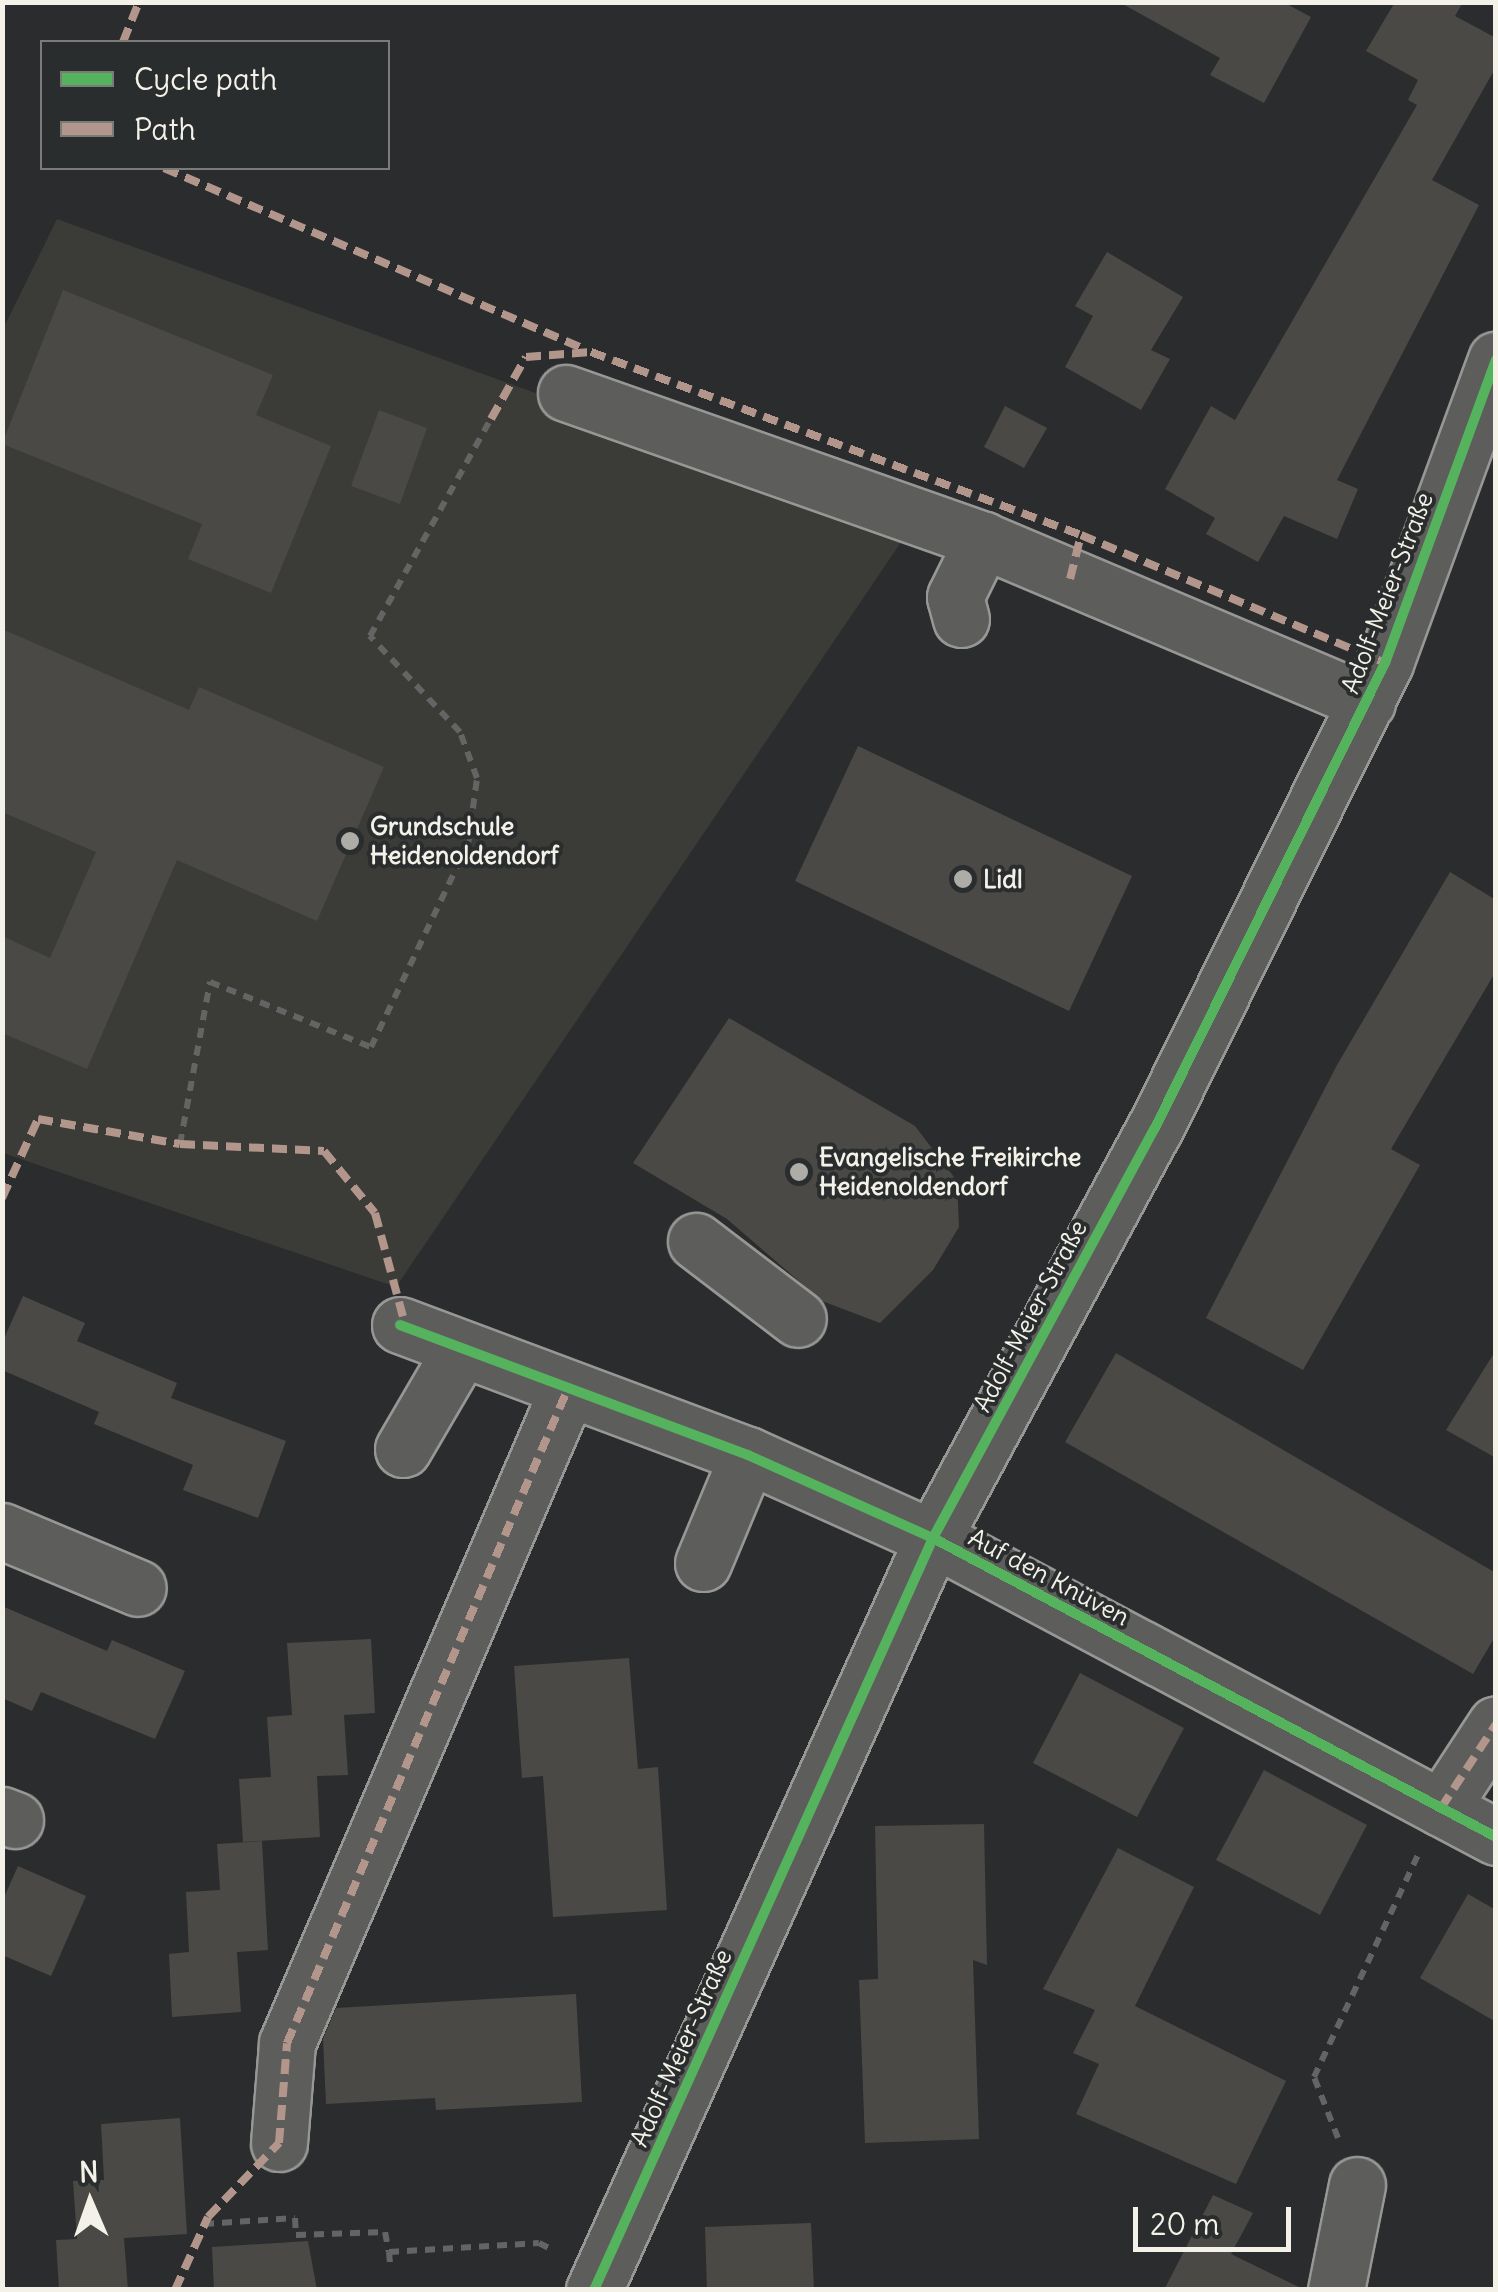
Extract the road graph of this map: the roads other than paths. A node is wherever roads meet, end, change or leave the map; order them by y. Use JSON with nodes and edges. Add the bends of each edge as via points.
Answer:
{"nodes":[{"id":1,"x":1496,"y":360,"type":"edge"},
{"id":2,"x":566,"y":393,"type":"dead end"},
{"id":3,"x":984,"y":540,"type":"junction"},
{"id":4,"x":961,"y":619,"type":"dead end"},
{"id":5,"x":1367,"y":702,"type":"junction"},
{"id":6,"x":696,"y":1240,"type":"dead end"},
{"id":7,"x":798,"y":1319,"type":"dead end"},
{"id":8,"x":400,"y":1325,"type":"dead end"},
{"id":9,"x":460,"y":1352,"type":"junction"},
{"id":10,"x":566,"y":1393,"type":"junction"},
{"id":11,"x":403,"y":1450,"type":"dead end"},
{"id":12,"x":748,"y":1455,"type":"junction"},
{"id":13,"x":2,"y":1531,"type":"edge"},
{"id":14,"x":933,"y":1538,"type":"junction"},
{"id":15,"x":703,"y":1564,"type":"dead end"},
{"id":16,"x":138,"y":1588,"type":"dead end"},
{"id":17,"x":1496,"y":1724,"type":"edge"},
{"id":18,"x":1440,"y":1808,"type":"junction"},
{"id":19,"x":1496,"y":1837,"type":"edge"},
{"id":20,"x":279,"y":2143,"type":"dead end"},
{"id":21,"x":1357,"y":2185,"type":"road end"},
{"id":22,"x":598,"y":2280,"type":"edge"},
{"id":23,"x":1336,"y":2290,"type":"edge"}],
"edges":[{"from":1,"to":5,"type":"street","name":"Adolf-Meier-Straße"},
{"from":2,"to":3,"type":"street"},
{"from":3,"to":4,"type":"street","via":[[955,598]]},
{"from":3,"to":5,"type":"street"},
{"from":5,"to":14,"type":"street","name":"Adolf-Meier-Straße","via":[[1155,1128]]},
{"from":6,"to":7,"type":"street"},
{"from":8,"to":9,"type":"street","name":"Auf den Knüven"},
{"from":9,"to":10,"type":"street","name":"Auf den Knüven"},
{"from":9,"to":11,"type":"street"},
{"from":10,"to":12,"type":"street","name":"Auf den Knüven"},
{"from":10,"to":20,"type":"street","via":[[286,2043]]},
{"from":12,"to":14,"type":"street","name":"Auf den Knüven"},
{"from":12,"to":15,"type":"street"},
{"from":13,"to":16,"type":"street"},
{"from":14,"to":18,"type":"street","name":"Auf den Knüven"},
{"from":14,"to":22,"type":"street","name":"Adolf-Meier-Straße"},
{"from":17,"to":18,"type":"street"},
{"from":18,"to":19,"type":"street","name":"Auf den Knüven"},
{"from":21,"to":23,"type":"street"}]}
